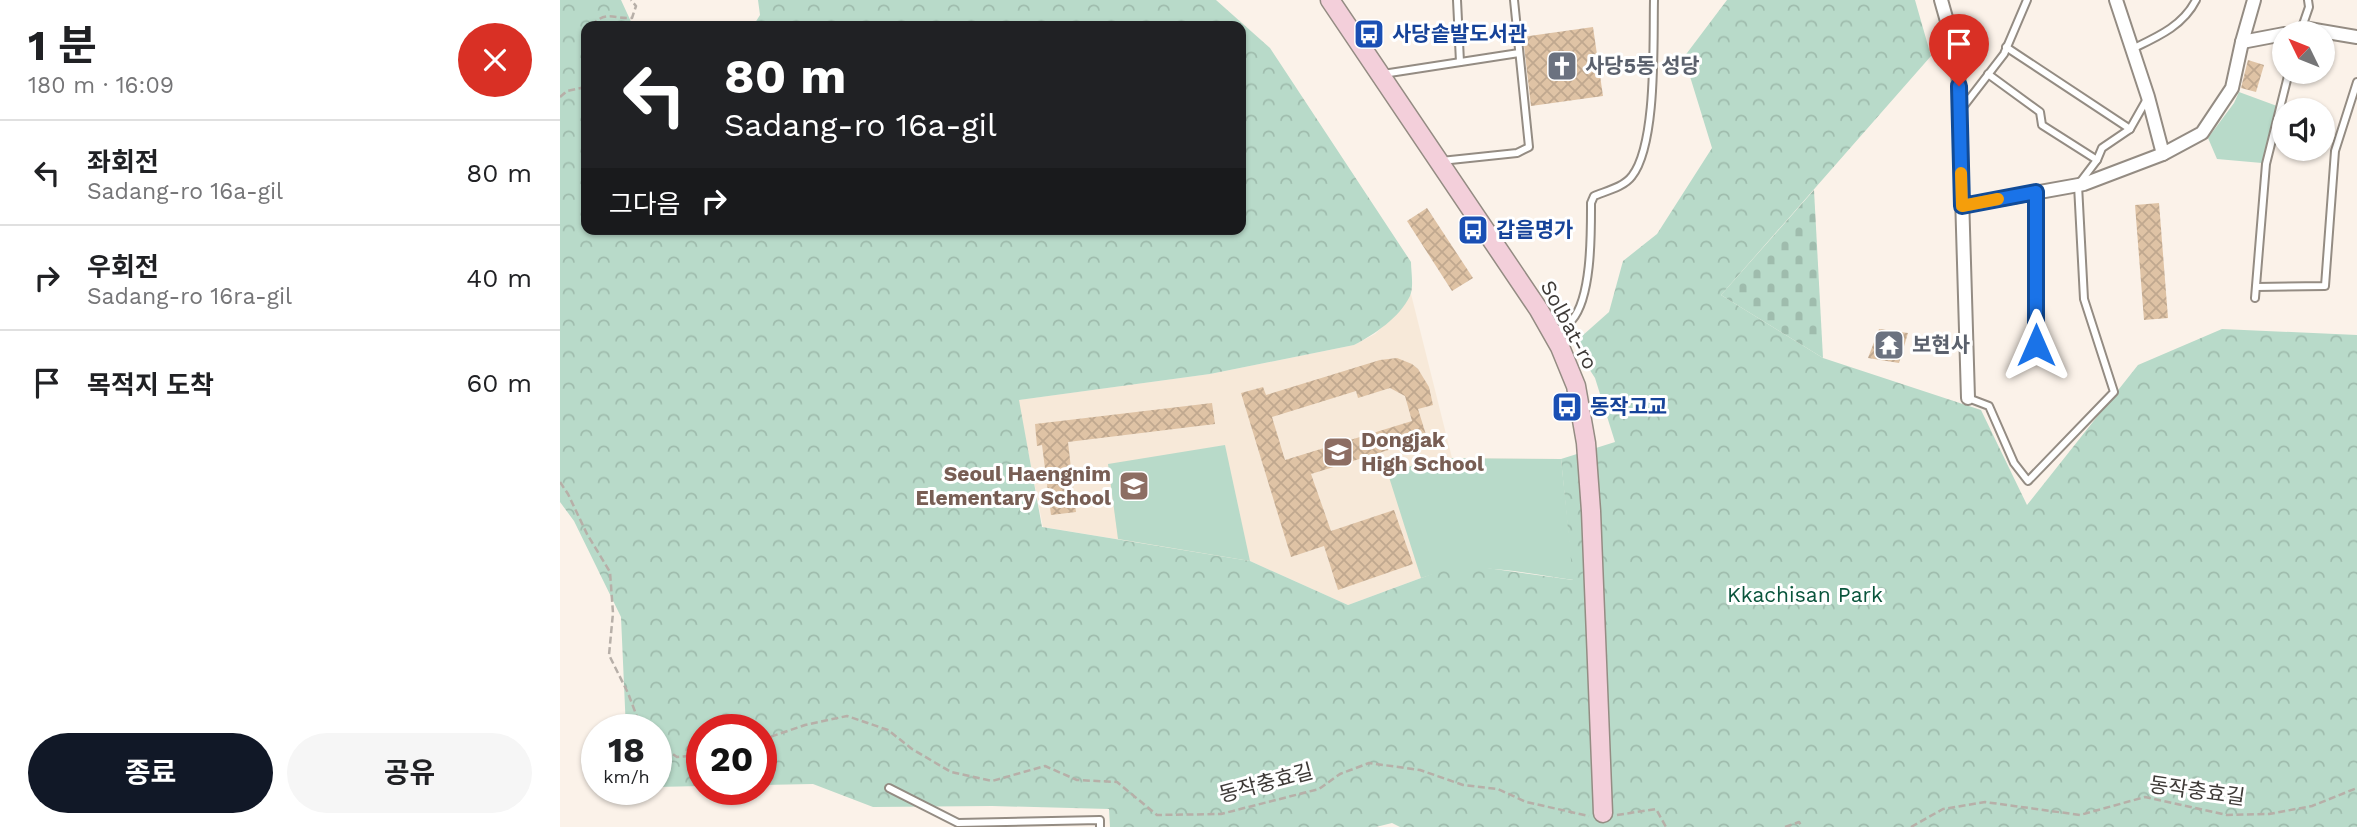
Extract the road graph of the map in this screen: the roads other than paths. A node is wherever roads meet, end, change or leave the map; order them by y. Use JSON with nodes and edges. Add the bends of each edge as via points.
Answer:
{"nodes":[{"id":1,"x":1330,"y":0,"type":"edge"},
{"id":2,"x":1457,"y":0,"type":"edge"},
{"id":3,"x":1514,"y":0,"type":"edge"},
{"id":4,"x":1654,"y":0,"type":"edge"},
{"id":5,"x":1941,"y":0,"type":"edge"},
{"id":6,"x":2027,"y":0,"type":"edge"},
{"id":7,"x":2116,"y":0,"type":"edge"},
{"id":8,"x":2196,"y":0,"type":"edge"},
{"id":9,"x":2255,"y":0,"type":"edge"},
{"id":10,"x":2308,"y":0,"type":"edge"},
{"id":11,"x":2303,"y":21,"type":"edge"},
{"id":12,"x":2335,"y":35,"type":"edge"},
{"id":13,"x":2272,"y":36,"type":"edge"},
{"id":14,"x":2357,"y":37,"type":"edge"},
{"id":15,"x":2242,"y":42,"type":"junction"},
{"id":16,"x":2007,"y":47,"type":"junction"},
{"id":17,"x":2132,"y":49,"type":"junction"},
{"id":18,"x":1519,"y":53,"type":"junction"},
{"id":19,"x":1460,"y":62,"type":"junction"},
{"id":20,"x":1988,"y":74,"type":"junction"},
{"id":21,"x":1380,"y":75,"type":"junction"},
{"id":22,"x":2357,"y":82,"type":"edge"},
{"id":23,"x":2286,"y":84,"type":"edge"},
{"id":24,"x":2148,"y":97,"type":"junction"},
{"id":25,"x":1959,"y":112,"type":"junction"},
{"id":26,"x":2130,"y":129,"type":"junction"},
{"id":27,"x":2163,"y":154,"type":"junction"},
{"id":28,"x":2097,"y":160,"type":"junction"},
{"id":29,"x":1439,"y":162,"type":"junction"},
{"id":30,"x":2078,"y":185,"type":"junction"},
{"id":31,"x":2036,"y":192,"type":"junction"},
{"id":32,"x":1962,"y":206,"type":"junction"},
{"id":33,"x":2256,"y":287,"type":"junction"},
{"id":34,"x":2255,"y":298,"type":"dead end"},
{"id":35,"x":1552,"y":333,"type":"junction"},
{"id":36,"x":2036,"y":345,"type":"dead end"},
{"id":37,"x":1968,"y":398,"type":"joint"},
{"id":38,"x":889,"y":789,"type":"dead end"},
{"id":39,"x":1601,"y":815,"type":"road end"},
{"id":40,"x":1100,"y":827,"type":"edge"}],
"edges":[{"from":1,"to":21,"type":"street","name":"Solbat-ro"},
{"from":2,"to":19,"type":"lane"},
{"from":3,"to":18,"type":"lane"},
{"from":4,"to":35,"type":"lane","via":[[1650,121],[1644,148],[1625,183],[1594,196],[1591,254],[1581,303],[1572,320]]},
{"from":5,"to":25,"type":"street","via":[[1958,60]]},
{"from":6,"to":16,"type":"lane"},
{"from":7,"to":17,"type":"street"},
{"from":8,"to":17,"type":"lane","via":[[2189,14],[2162,35]]},
{"from":9,"to":15,"type":"street"},
{"from":10,"to":11,"type":"lane"},
{"from":12,"to":14,"type":"street"},
{"from":13,"to":15,"type":"street"},
{"from":15,"to":27,"type":"street","via":[[2227,99],[2202,133]]},
{"from":16,"to":20,"type":"lane"},
{"from":16,"to":26,"type":"lane"},
{"from":17,"to":24,"type":"street"},
{"from":18,"to":19,"type":"lane"},
{"from":18,"to":29,"type":"lane","via":[[1529,147],[1517,153]]},
{"from":19,"to":21,"type":"lane"},
{"from":20,"to":25,"type":"lane"},
{"from":20,"to":28,"type":"lane","via":[[2040,112],[2042,125]]},
{"from":21,"to":29,"type":"street","name":"Solbat-ro"},
{"from":22,"to":33,"type":"lane","via":[[2335,150],[2325,285]]},
{"from":23,"to":33,"type":"lane","via":[[2266,164]]},
{"from":24,"to":26,"type":"lane"},
{"from":24,"to":27,"type":"street"},
{"from":25,"to":32,"type":"street"},
{"from":26,"to":28,"type":"lane","via":[[2102,148]]},
{"from":27,"to":30,"type":"street"},
{"from":28,"to":30,"type":"lane"},
{"from":29,"to":35,"type":"street","name":"Solbat-ro"},
{"from":30,"to":31,"type":"street"},
{"from":30,"to":37,"type":"lane","via":[[2084,299],[2114,392],[2028,481],[2014,463],[1989,406]]},
{"from":31,"to":32,"type":"street"},
{"from":31,"to":36,"type":"lane"},
{"from":32,"to":37,"type":"street"},
{"from":33,"to":34,"type":"lane"},
{"from":35,"to":39,"type":"street","name":"Solbat-ro","via":[[1577,386],[1586,443]]},
{"from":38,"to":40,"type":"lane","via":[[958,823],[1100,820]]}]}
